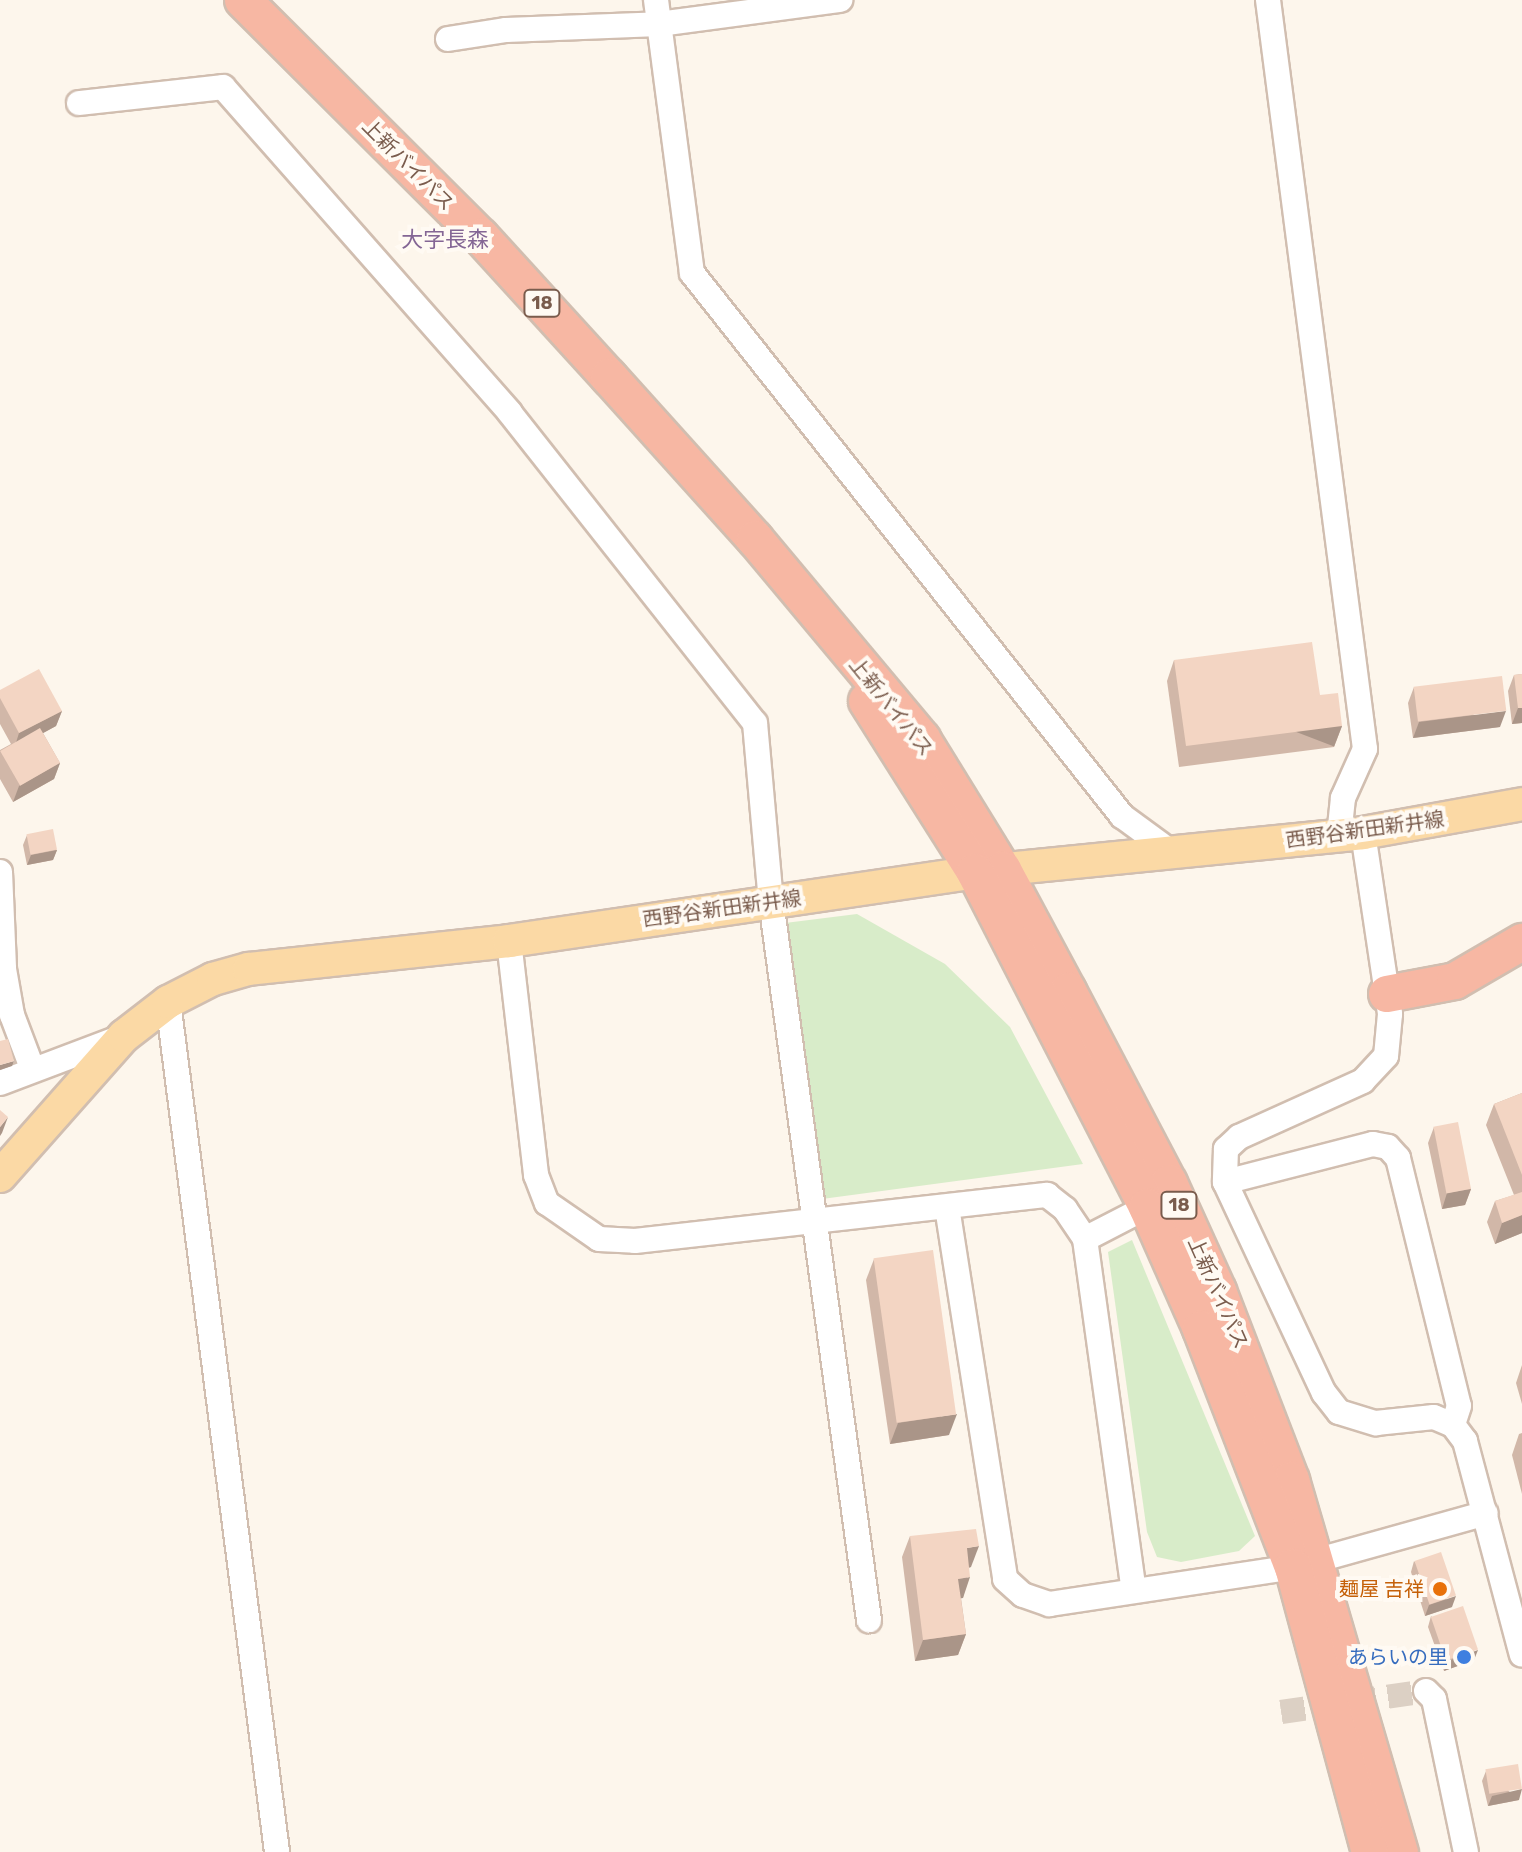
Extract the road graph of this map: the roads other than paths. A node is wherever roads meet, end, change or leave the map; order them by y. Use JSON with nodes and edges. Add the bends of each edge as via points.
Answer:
{"nodes":[{"id":1,"x":243,"y":0,"type":"edge"},
{"id":2,"x":840,"y":0,"type":"edge"},
{"id":3,"x":1268,"y":0,"type":"edge"},
{"id":4,"x":657,"y":12,"type":"edge"},
{"id":5,"x":448,"y":39,"type":"dead end"},
{"id":6,"x":79,"y":103,"type":"dead end"},
{"id":7,"x":1522,"y":804,"type":"edge"},
{"id":8,"x":1351,"y":834,"type":"junction"},
{"id":9,"x":1174,"y":854,"type":"junction"},
{"id":10,"x":989,"y":871,"type":"junction"},
{"id":11,"x":0,"y":872,"type":"edge"},
{"id":12,"x":771,"y":901,"type":"junction"},
{"id":13,"x":509,"y":941,"type":"junction"},
{"id":14,"x":1522,"y":942,"type":"edge"},
{"id":15,"x":2,"y":969,"type":"edge"},
{"id":16,"x":1522,"y":972,"type":"edge"},
{"id":17,"x":168,"y":1002,"type":"junction"},
{"id":18,"x":1388,"y":1004,"type":"junction"},
{"id":19,"x":124,"y":1036,"type":"junction"},
{"id":20,"x":32,"y":1068,"type":"junction"},
{"id":21,"x":0,"y":1083,"type":"edge"},
{"id":22,"x":0,"y":1176,"type":"edge"},
{"id":23,"x":1225,"y":1182,"type":"junction"},
{"id":24,"x":947,"y":1207,"type":"junction"},
{"id":25,"x":1147,"y":1207,"type":"junction"},
{"id":26,"x":815,"y":1222,"type":"junction"},
{"id":27,"x":1085,"y":1239,"type":"junction"},
{"id":28,"x":1453,"y":1425,"type":"junction"},
{"id":29,"x":1486,"y":1513,"type":"junction"},
{"id":30,"x":1305,"y":1564,"type":"junction"},
{"id":31,"x":1134,"y":1591,"type":"junction"},
{"id":32,"x":869,"y":1620,"type":"dead end"},
{"id":33,"x":1522,"y":1655,"type":"edge"},
{"id":34,"x":1426,"y":1691,"type":"dead end"},
{"id":35,"x":277,"y":1852,"type":"edge"},
{"id":36,"x":1370,"y":1852,"type":"edge"},
{"id":37,"x":1400,"y":1852,"type":"edge"},
{"id":38,"x":1466,"y":1852,"type":"edge"}],
"edges":[{"from":1,"to":10,"type":"highway","name":"上新バイパス","number":"18","via":[[481,237],[755,539],[922,739]]},
{"from":2,"to":4,"type":"street"},
{"from":3,"to":8,"type":"street","via":[[1365,749],[1343,798]]},
{"from":4,"to":5,"type":"street"},
{"from":4,"to":9,"type":"street","via":[[692,273],[1122,816]]},
{"from":6,"to":12,"type":"street","via":[[223,87],[510,413],[755,723]]},
{"from":7,"to":8,"type":"main road","name":"西野谷新田新井線"},
{"from":8,"to":9,"type":"main road","name":"西野谷新田新井線"},
{"from":8,"to":18,"type":"street"},
{"from":9,"to":10,"type":"main road","name":"西野谷新田新井線"},
{"from":10,"to":12,"type":"main road","name":"西野谷新田新井線"},
{"from":10,"to":25,"type":"highway","name":"上新バイパス","number":"18"},
{"from":10,"to":30,"type":"highway","name":"上新バイパス","number":"18","via":[[1169,1183],[1259,1389]]},
{"from":11,"to":15,"type":"street"},
{"from":12,"to":13,"type":"main road","name":"西野谷新田新井線"},
{"from":12,"to":26,"type":"street"},
{"from":13,"to":17,"type":"main road","name":"西野谷新田新井線","via":[[249,969],[213,979]]},
{"from":13,"to":26,"type":"street","via":[[536,1175],[547,1203],[599,1239],[635,1241]]},
{"from":14,"to":18,"type":"highway","via":[[1455,981]]},
{"from":15,"to":20,"type":"street"},
{"from":16,"to":18,"type":"highway","via":[[1421,1009]]},
{"from":17,"to":19,"type":"main road","name":"西野谷新田新井線"},
{"from":17,"to":35,"type":"street"},
{"from":18,"to":23,"type":"street","via":[[1390,1040],[1377,1070],[1346,1090],[1239,1137],[1226,1149]]},
{"from":19,"to":20,"type":"street"},
{"from":19,"to":22,"type":"main road","name":"西野谷新田新井線"},
{"from":20,"to":21,"type":"street"},
{"from":23,"to":28,"type":"street","via":[[1324,1393],[1339,1412],[1366,1422],[1434,1417]]},
{"from":23,"to":28,"type":"street","via":[[1373,1144],[1388,1147],[1398,1158],[1459,1406]]},
{"from":24,"to":26,"type":"street"},
{"from":24,"to":27,"type":"street","via":[[1047,1195],[1065,1209]]},
{"from":24,"to":31,"type":"street","via":[[1005,1579],[1023,1595],[1049,1604]]},
{"from":25,"to":27,"type":"street"},
{"from":25,"to":30,"type":"highway","name":"上新バイパス","number":"18"},
{"from":26,"to":32,"type":"street"},
{"from":27,"to":31,"type":"street"},
{"from":28,"to":29,"type":"street","via":[[1465,1441]]},
{"from":29,"to":30,"type":"street"},
{"from":29,"to":33,"type":"street"},
{"from":30,"to":31,"type":"street"},
{"from":30,"to":36,"type":"highway","name":"上新バイパス","number":"18"},
{"from":30,"to":37,"type":"highway","name":"上新バイパス","number":"18"},
{"from":34,"to":38,"type":"street","via":[[1434,1699]]}]}
